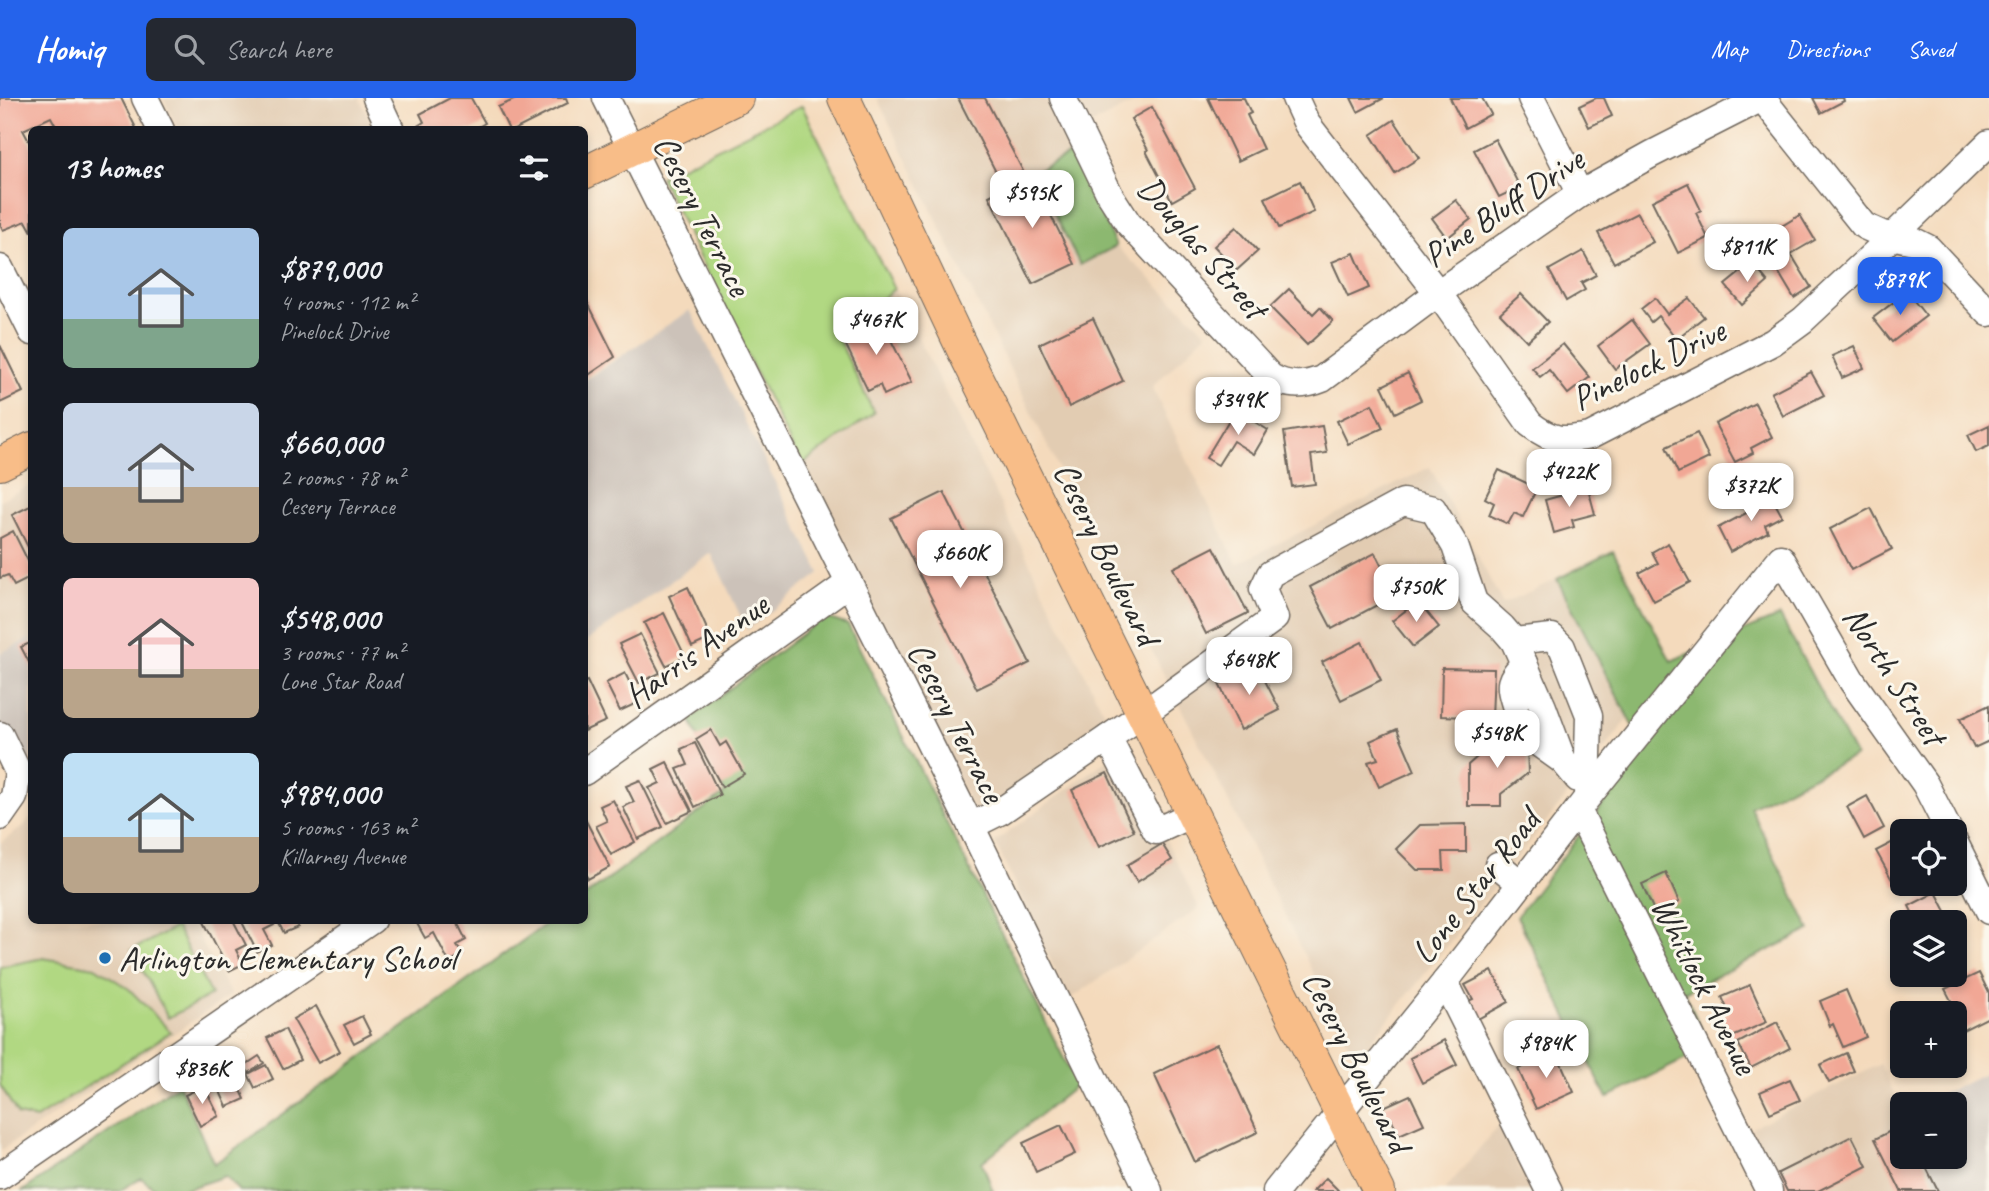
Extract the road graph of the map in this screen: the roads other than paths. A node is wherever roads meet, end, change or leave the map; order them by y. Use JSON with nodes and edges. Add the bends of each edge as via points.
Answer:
{"nodes":[{"id":1,"x":145,"y":98,"type":"edge"},
{"id":2,"x":376,"y":98,"type":"edge"},
{"id":3,"x":606,"y":98,"type":"edge"},
{"id":4,"x":737,"y":98,"type":"edge"},
{"id":5,"x":844,"y":98,"type":"edge"},
{"id":6,"x":1063,"y":98,"type":"edge"},
{"id":7,"x":1295,"y":98,"type":"edge"},
{"id":8,"x":1531,"y":98,"type":"edge"},
{"id":9,"x":1762,"y":98,"type":"edge"},
{"id":10,"x":159,"y":126,"type":"edge"},
{"id":11,"x":389,"y":126,"type":"edge"},
{"id":12,"x":1989,"y":143,"type":"edge"},
{"id":13,"x":631,"y":150,"type":"junction"},
{"id":14,"x":588,"y":171,"type":"edge"},
{"id":15,"x":1580,"y":194,"type":"junction"},
{"id":16,"x":1893,"y":236,"type":"junction"},
{"id":17,"x":0,"y":268,"type":"edge"},
{"id":18,"x":1438,"y":293,"type":"junction"},
{"id":19,"x":1989,"y":313,"type":"edge"},
{"id":20,"x":28,"y":324,"type":"edge"},
{"id":21,"x":1293,"y":384,"type":"joint"},
{"id":22,"x":28,"y":450,"type":"edge"},
{"id":23,"x":0,"y":464,"type":"edge"},
{"id":24,"x":1781,"y":558,"type":"joint"},
{"id":25,"x":849,"y":583,"type":"junction"},
{"id":26,"x":1519,"y":652,"type":"junction"},
{"id":27,"x":1143,"y":714,"type":"junction"},
{"id":28,"x":0,"y":735,"type":"edge"},
{"id":29,"x":1108,"y":738,"type":"junction"},
{"id":30,"x":1162,"y":752,"type":"junction"},
{"id":31,"x":588,"y":769,"type":"edge"},
{"id":32,"x":1125,"y":771,"type":"junction"},
{"id":33,"x":1579,"y":786,"type":"junction"},
{"id":34,"x":1193,"y":814,"type":"junction"},
{"id":35,"x":0,"y":817,"type":"edge"},
{"id":36,"x":1943,"y":819,"type":"edge"},
{"id":37,"x":971,"y":826,"type":"junction"},
{"id":38,"x":1498,"y":865,"type":"dead end"},
{"id":39,"x":1967,"y":867,"type":"edge"},
{"id":40,"x":1521,"y":884,"type":"junction"},
{"id":41,"x":1989,"y":911,"type":"edge"},
{"id":42,"x":366,"y":924,"type":"edge"},
{"id":43,"x":1445,"y":982,"type":"junction"},
{"id":44,"x":1339,"y":1112,"type":"junction"},
{"id":45,"x":0,"y":1176,"type":"edge"},
{"id":46,"x":1149,"y":1191,"type":"edge"},
{"id":47,"x":1276,"y":1191,"type":"edge"},
{"id":48,"x":1379,"y":1191,"type":"edge"},
{"id":49,"x":1549,"y":1191,"type":"edge"},
{"id":50,"x":1769,"y":1191,"type":"edge"}],
"edges":[{"from":1,"to":10,"type":"street"},
{"from":2,"to":11,"type":"street"},
{"from":3,"to":13,"type":"street","name":"Cesery Terrace"},
{"from":4,"to":13,"type":"main road"},
{"from":5,"to":27,"type":"main road","name":"Cesery Boulevard"},
{"from":6,"to":21,"type":"street","name":"Douglas Street","via":[[1128,223],[1271,377]]},
{"from":7,"to":18,"type":"street","via":[[1307,124]]},
{"from":8,"to":15,"type":"street"},
{"from":9,"to":15,"type":"street","name":"Pine Bluff Drive"},
{"from":9,"to":16,"type":"street","via":[[1864,226]]},
{"from":12,"to":16,"type":"street","name":"Pinelock Drive"},
{"from":13,"to":14,"type":"main road"},
{"from":13,"to":25,"type":"street","name":"Cesery Terrace"},
{"from":15,"to":18,"type":"street","name":"Pine Bluff Drive"},
{"from":16,"to":18,"type":"street","name":"Pinelock Drive","via":[[1773,342],[1590,436],[1567,440],[1552,438],[1530,424]]},
{"from":16,"to":19,"type":"street","via":[[1928,248]]},
{"from":17,"to":20,"type":"street"},
{"from":18,"to":21,"type":"street","name":"Pine Bluff Drive","via":[[1322,379]]},
{"from":22,"to":23,"type":"main road"},
{"from":24,"to":33,"type":"street","name":"Lone Star Road"},
{"from":24,"to":36,"type":"street","name":"North Street","via":[[1852,681],[1925,784]]},
{"from":25,"to":31,"type":"street","name":"Harris Avenue"},
{"from":25,"to":37,"type":"street","name":"Cesery Terrace"},
{"from":26,"to":27,"type":"street","via":[[1502,627],[1474,602],[1455,545],[1433,509],[1403,502],[1270,574],[1264,589],[1275,618]]},
{"from":26,"to":33,"type":"street","name":"Whitlock Avenue"},
{"from":26,"to":33,"type":"street","via":[[1509,685],[1517,712],[1528,736]]},
{"from":26,"to":33,"type":"street","via":[[1552,637],[1562,647],[1589,715],[1589,762]]},
{"from":27,"to":29,"type":"street"},
{"from":27,"to":30,"type":"main road","name":"Cesery Boulevard"},
{"from":28,"to":35,"type":"street","via":[[18,772],[14,797]]},
{"from":29,"to":32,"type":"street"},
{"from":29,"to":37,"type":"street","via":[[1001,811]]},
{"from":30,"to":32,"type":"street"},
{"from":30,"to":34,"type":"main road","name":"Cesery Boulevard"},
{"from":32,"to":34,"type":"street","via":[[1156,831]]},
{"from":33,"to":40,"type":"street","name":"Lone Star Road"},
{"from":33,"to":50,"type":"street","name":"Whitlock Avenue"},
{"from":34,"to":44,"type":"main road","name":"Cesery Boulevard"},
{"from":37,"to":46,"type":"street","name":"Cesery Terrace"},
{"from":38,"to":40,"type":"street"},
{"from":39,"to":41,"type":"street"},
{"from":40,"to":43,"type":"street","name":"Lone Star Road"},
{"from":42,"to":45,"type":"street"},
{"from":43,"to":44,"type":"street","name":"Lone Star Road"},
{"from":43,"to":49,"type":"street"},
{"from":44,"to":47,"type":"street","name":"Lone Star Road"},
{"from":44,"to":48,"type":"main road","name":"Cesery Boulevard"}]}
